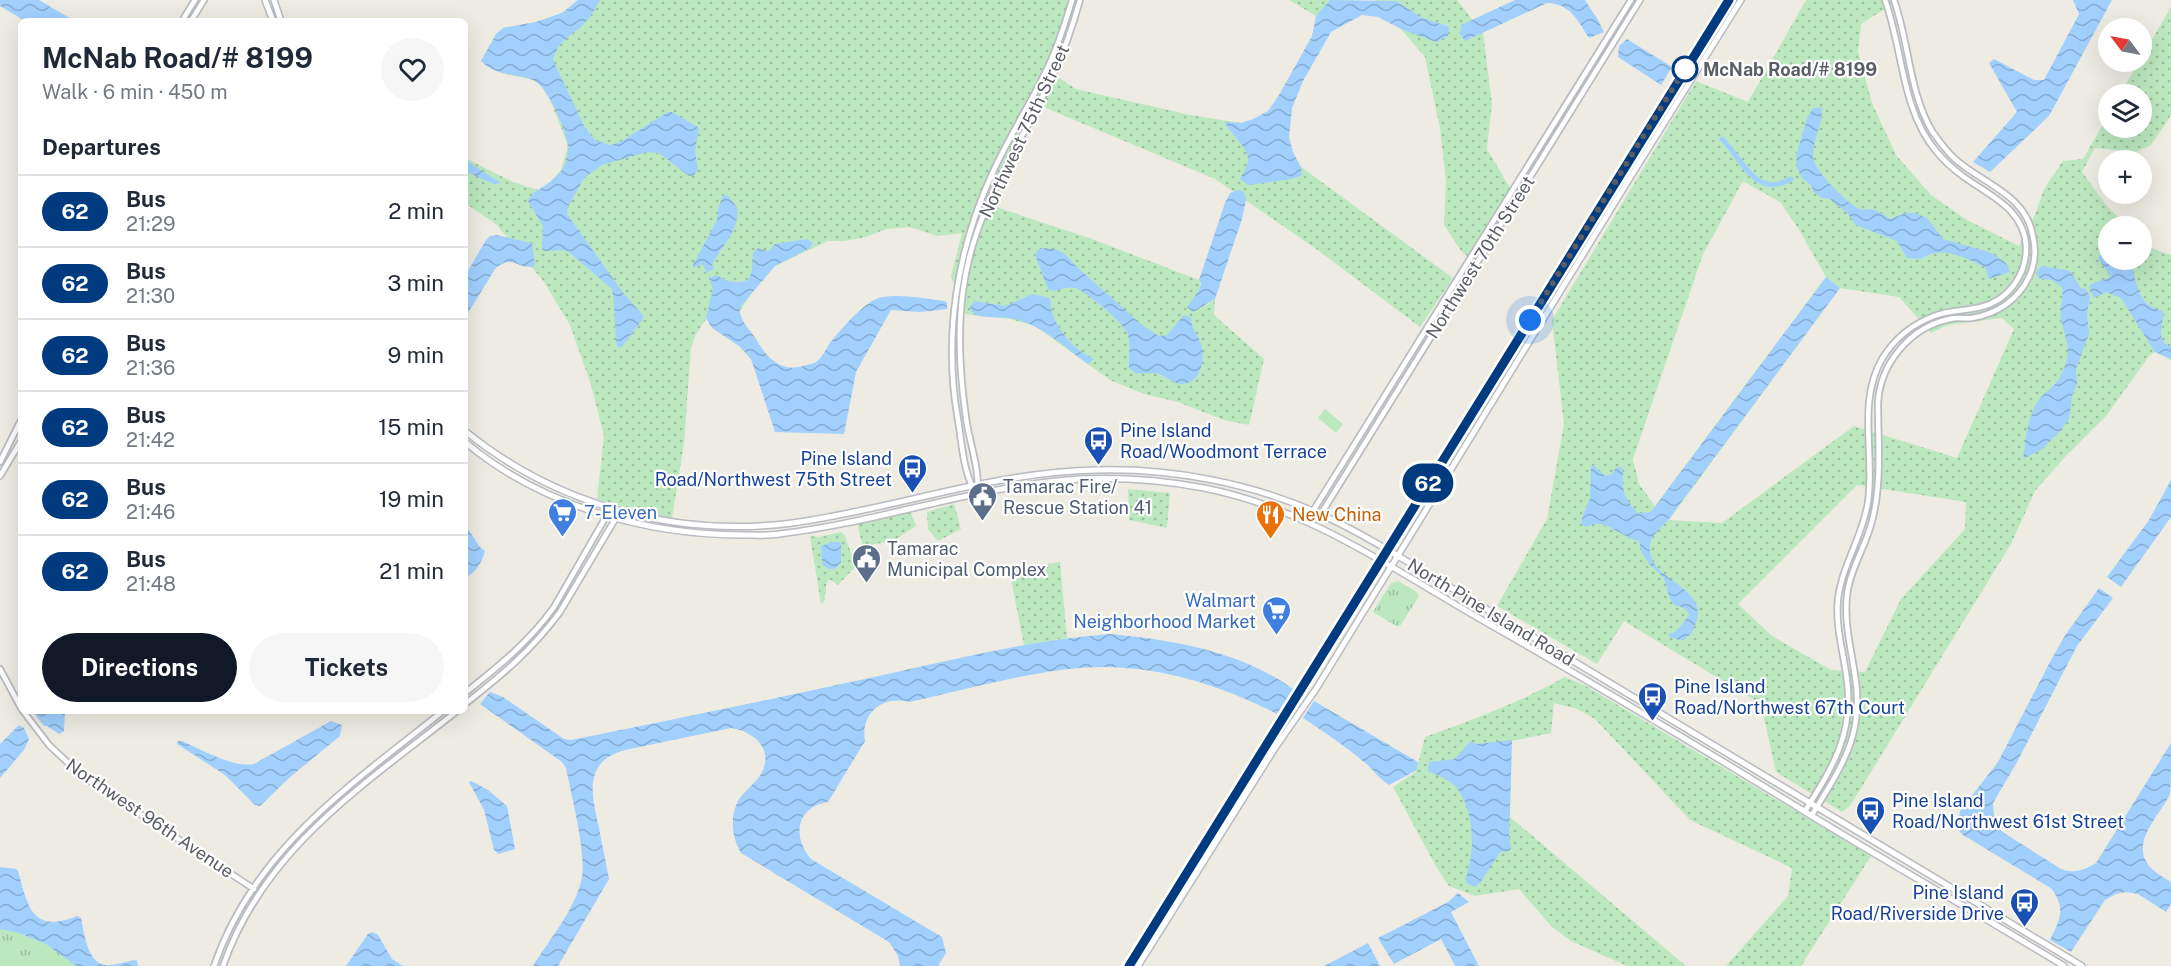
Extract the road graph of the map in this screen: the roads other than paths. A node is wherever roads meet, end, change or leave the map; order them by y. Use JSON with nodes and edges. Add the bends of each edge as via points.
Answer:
{"nodes":[{"id":1,"x":195,"y":0,"type":"edge"},
{"id":2,"x":204,"y":0,"type":"edge"},
{"id":3,"x":264,"y":0,"type":"edge"},
{"id":4,"x":273,"y":0,"type":"edge"},
{"id":5,"x":1072,"y":0,"type":"edge"},
{"id":6,"x":1080,"y":0,"type":"edge"},
{"id":7,"x":1631,"y":0,"type":"edge"},
{"id":8,"x":1640,"y":0,"type":"edge"},
{"id":9,"x":1729,"y":0,"type":"edge"},
{"id":10,"x":1742,"y":0,"type":"edge"},
{"id":11,"x":1885,"y":0,"type":"edge"},
{"id":12,"x":1894,"y":0,"type":"edge"},
{"id":13,"x":184,"y":18,"type":"edge"},
{"id":14,"x":193,"y":18,"type":"edge"},
{"id":15,"x":272,"y":18,"type":"edge"},
{"id":16,"x":280,"y":18,"type":"edge"},
{"id":17,"x":1903,"y":33,"type":"junction"},
{"id":18,"x":1895,"y":36,"type":"junction"},
{"id":19,"x":2014,"y":200,"type":"junction"},
{"id":20,"x":2013,"y":213,"type":"junction"},
{"id":21,"x":1419,"y":341,"type":"junction"},
{"id":22,"x":1426,"y":345,"type":"junction"},
{"id":23,"x":18,"y":426,"type":"edge"},
{"id":24,"x":468,"y":433,"type":"edge"},
{"id":25,"x":468,"y":444,"type":"edge"},
{"id":26,"x":18,"y":446,"type":"edge"},
{"id":27,"x":1351,"y":450,"type":"junction"},
{"id":28,"x":1358,"y":454,"type":"junction"},
{"id":29,"x":0,"y":462,"type":"edge"},
{"id":30,"x":0,"y":476,"type":"edge"},
{"id":31,"x":1335,"y":477,"type":"junction"},
{"id":32,"x":1341,"y":481,"type":"junction"},
{"id":33,"x":979,"y":484,"type":"junction"},
{"id":34,"x":971,"y":486,"type":"junction"},
{"id":35,"x":977,"y":494,"type":"junction"},
{"id":36,"x":611,"y":508,"type":"junction"},
{"id":37,"x":1313,"y":511,"type":"junction"},
{"id":38,"x":620,"y":512,"type":"junction"},
{"id":39,"x":1321,"y":514,"type":"junction"},
{"id":40,"x":606,"y":516,"type":"junction"},
{"id":41,"x":616,"y":519,"type":"junction"},
{"id":42,"x":1387,"y":550,"type":"junction"},
{"id":43,"x":1398,"y":556,"type":"junction"},
{"id":44,"x":582,"y":559,"type":"junction"},
{"id":45,"x":1380,"y":560,"type":"junction"},
{"id":46,"x":590,"y":562,"type":"junction"},
{"id":47,"x":1391,"y":567,"type":"junction"},
{"id":48,"x":0,"y":669,"type":"edge"},
{"id":49,"x":468,"y":691,"type":"edge"},
{"id":50,"x":468,"y":702,"type":"edge"},
{"id":51,"x":18,"y":703,"type":"edge"},
{"id":52,"x":25,"y":714,"type":"edge"},
{"id":53,"x":439,"y":714,"type":"edge"},
{"id":54,"x":453,"y":714,"type":"edge"},
{"id":55,"x":1810,"y":803,"type":"junction"},
{"id":56,"x":1817,"y":807,"type":"junction"},
{"id":57,"x":1805,"y":811,"type":"junction"},
{"id":58,"x":1812,"y":816,"type":"junction"},
{"id":59,"x":253,"y":888,"type":"junction"},
{"id":60,"x":259,"y":892,"type":"junction"},
{"id":61,"x":214,"y":966,"type":"edge"},
{"id":62,"x":223,"y":966,"type":"edge"},
{"id":63,"x":1129,"y":966,"type":"edge"},
{"id":64,"x":1138,"y":966,"type":"edge"},
{"id":65,"x":2064,"y":966,"type":"edge"},
{"id":66,"x":2082,"y":966,"type":"edge"}],
"edges":[{"from":1,"to":13,"type":"street"},
{"from":2,"to":14,"type":"street"},
{"from":3,"to":15,"type":"main road"},
{"from":4,"to":16,"type":"main road"},
{"from":5,"to":34,"type":"street","name":"Northwest 75th Street","via":[[1046,71],[989,182],[970,234],[957,289],[953,385]]},
{"from":6,"to":33,"type":"street","name":"Northwest 75th Street","via":[[1053,74],[985,208],[963,290],[961,383]]},
{"from":7,"to":21,"type":"street","name":"Northwest 70th Street"},
{"from":8,"to":22,"type":"street","name":"Northwest 70th Street"},
{"from":9,"to":42,"type":"main road"},
{"from":10,"to":43,"type":"main road"},
{"from":11,"to":18,"type":"street"},
{"from":12,"to":17,"type":"street"},
{"from":17,"to":18,"type":"street"},
{"from":17,"to":19,"type":"street","via":[[1924,113],[1940,143],[1954,159]]},
{"from":18,"to":20,"type":"street","via":[[1915,115],[1934,148],[1949,166]]},
{"from":19,"to":20,"type":"street"},
{"from":19,"to":56,"type":"street","via":[[2027,217],[2035,247],[2030,276],[2021,290],[1996,311],[1951,318],[1911,338],[1890,363],[1878,390],[1876,503],[1867,540],[1852,576],[1846,608],[1858,695],[1856,730]]},
{"from":20,"to":55,"type":"street","via":[[2026,245],[2022,272],[2014,286],[1992,304],[1942,313],[1919,322],[1892,345],[1875,374],[1869,404],[1868,502],[1844,574],[1838,607],[1849,713],[1837,757]]},
{"from":21,"to":22,"type":"street"},
{"from":21,"to":27,"type":"street","name":"Northwest 70th Street"},
{"from":22,"to":28,"type":"street","name":"Northwest 70th Street"},
{"from":23,"to":29,"type":"street"},
{"from":24,"to":36,"type":"main road","name":"North Pine Island Road","via":[[530,475]]},
{"from":25,"to":40,"type":"main road","name":"North Pine Island Road","via":[[539,489]]},
{"from":26,"to":30,"type":"street"},
{"from":27,"to":28,"type":"street"},
{"from":27,"to":31,"type":"street","name":"Northwest 70th Street"},
{"from":28,"to":32,"type":"street","name":"Northwest 70th Street"},
{"from":31,"to":32,"type":"street"},
{"from":31,"to":37,"type":"street","name":"Northwest 70th Street"},
{"from":32,"to":39,"type":"street","name":"Northwest 70th Street"},
{"from":33,"to":34,"type":"main road","name":"North Pine Island Road"},
{"from":33,"to":35,"type":"street","name":"Northwest 75th Street"},
{"from":33,"to":37,"type":"main road","name":"North Pine Island Road","via":[[1068,471],[1150,471],[1237,486]]},
{"from":34,"to":35,"type":"street","name":"Northwest 75th Street"},
{"from":34,"to":38,"type":"main road","name":"North Pine Island Road","via":[[811,520],[746,527],[697,525]]},
{"from":35,"to":41,"type":"main road","name":"North Pine Island Road","via":[[774,535],[694,533]]},
{"from":35,"to":45,"type":"main road","name":"North Pine Island Road","via":[[1074,479],[1168,482],[1236,496],[1295,517]]},
{"from":36,"to":38,"type":"main road","name":"North Pine Island Road"},
{"from":36,"to":40,"type":"street"},
{"from":37,"to":39,"type":"main road","name":"North Pine Island Road"},
{"from":38,"to":41,"type":"street"},
{"from":39,"to":42,"type":"main road","name":"North Pine Island Road"},
{"from":40,"to":41,"type":"main road","name":"North Pine Island Road"},
{"from":40,"to":44,"type":"street"},
{"from":41,"to":46,"type":"street"},
{"from":42,"to":43,"type":"main road","name":"North Pine Island Road"},
{"from":42,"to":45,"type":"main road"},
{"from":43,"to":47,"type":"main road"},
{"from":43,"to":55,"type":"main road","name":"North Pine Island Road"},
{"from":44,"to":46,"type":"street"},
{"from":44,"to":49,"type":"street","via":[[554,607],[529,639]]},
{"from":45,"to":47,"type":"main road","name":"North Pine Island Road"},
{"from":45,"to":63,"type":"main road"},
{"from":46,"to":50,"type":"street","via":[[560,612],[534,645]]},
{"from":47,"to":57,"type":"main road","name":"North Pine Island Road"},
{"from":47,"to":64,"type":"main road"},
{"from":48,"to":51,"type":"street","name":"Northwest 96th Avenue"},
{"from":52,"to":59,"type":"street","name":"Northwest 96th Avenue","via":[[49,745],[81,775]]},
{"from":53,"to":59,"type":"street","via":[[299,830]]},
{"from":54,"to":60,"type":"street","via":[[321,820]]},
{"from":55,"to":56,"type":"main road","name":"North Pine Island Road"},
{"from":55,"to":57,"type":"street"},
{"from":56,"to":58,"type":"street"},
{"from":56,"to":66,"type":"main road","name":"North Pine Island Road"},
{"from":57,"to":58,"type":"main road","name":"North Pine Island Road"},
{"from":58,"to":65,"type":"main road","name":"North Pine Island Road"},
{"from":59,"to":60,"type":"street","name":"Northwest 96th Avenue"},
{"from":59,"to":61,"type":"street","via":[[228,930]]},
{"from":60,"to":62,"type":"street"}]}
